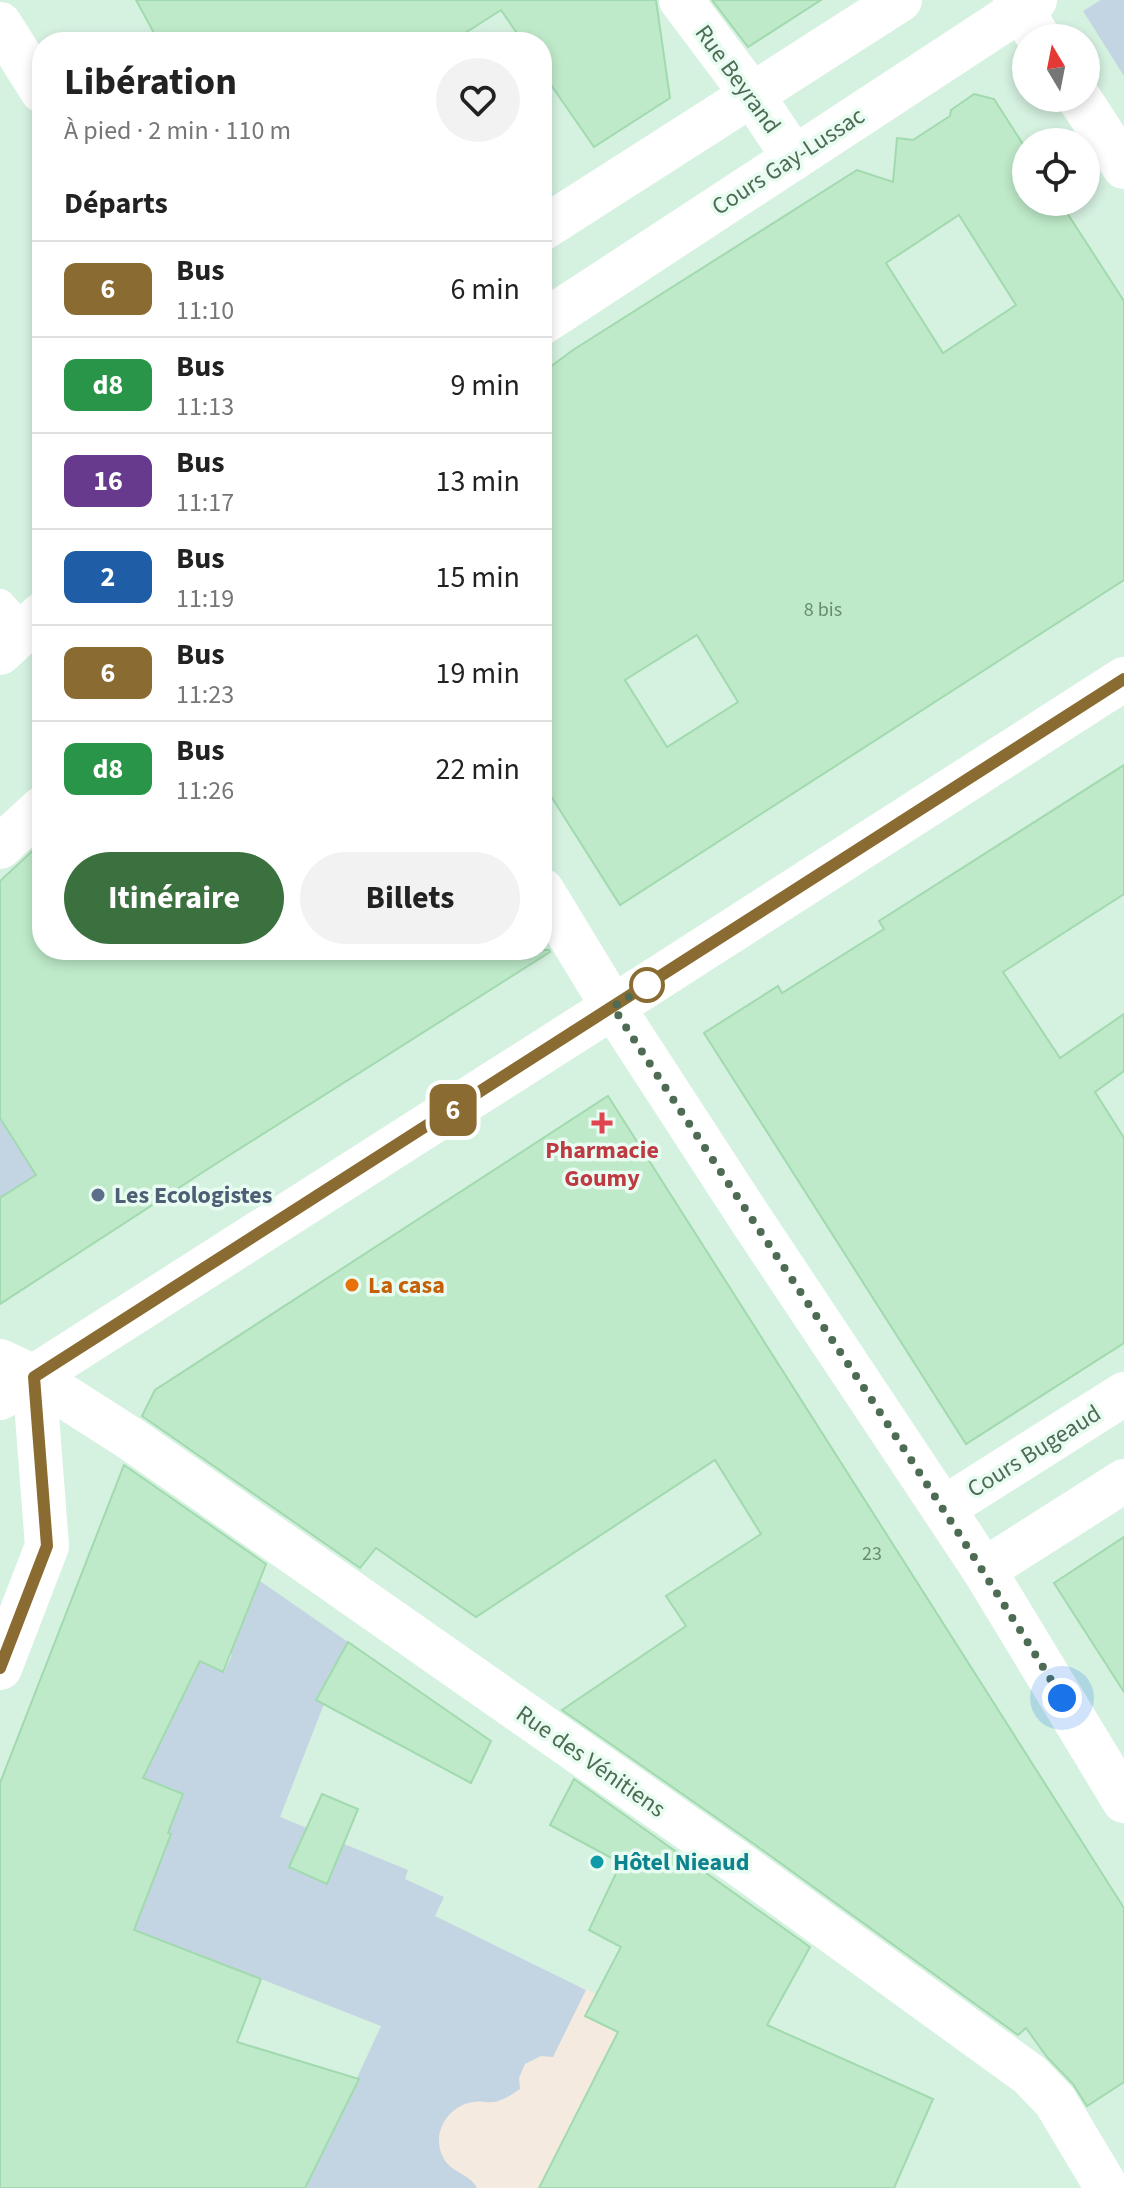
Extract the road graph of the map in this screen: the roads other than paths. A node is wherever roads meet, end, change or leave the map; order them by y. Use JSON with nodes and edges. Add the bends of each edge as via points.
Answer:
{"nodes":[{"id":1,"x":681,"y":0,"type":"edge"},
{"id":2,"x":900,"y":0,"type":"edge"},
{"id":3,"x":1027,"y":12,"type":"edge"},
{"id":4,"x":0,"y":24,"type":"edge"},
{"id":5,"x":32,"y":75,"type":"edge"},
{"id":6,"x":753,"y":96,"type":"junction"},
{"id":7,"x":1088,"y":112,"type":"edge"},
{"id":8,"x":794,"y":158,"type":"junction"},
{"id":9,"x":1124,"y":167,"type":"edge"},
{"id":10,"x":552,"y":223,"type":"edge"},
{"id":11,"x":552,"y":316,"type":"edge"},
{"id":12,"x":1124,"y":679,"type":"edge"},
{"id":13,"x":32,"y":817,"type":"edge"},
{"id":14,"x":0,"y":847,"type":"edge"},
{"id":15,"x":552,"y":906,"type":"edge"},
{"id":16,"x":613,"y":1007,"type":"junction"},
{"id":17,"x":11,"y":1379,"type":"edge"},
{"id":18,"x":1124,"y":1394,"type":"edge"},
{"id":19,"x":1124,"y":1481,"type":"edge"},
{"id":20,"x":944,"y":1508,"type":"junction"},
{"id":21,"x":984,"y":1570,"type":"junction"},
{"id":22,"x":0,"y":1668,"type":"edge"},
{"id":23,"x":1124,"y":1801,"type":"edge"},
{"id":24,"x":1107,"y":2188,"type":"edge"}],
"edges":[{"from":1,"to":6,"type":"street","name":"Rue Beyrand"},
{"from":2,"to":6,"type":"street"},
{"from":3,"to":8,"type":"street","name":"Cours Gay-Lussac"},
{"from":4,"to":5,"type":"street"},
{"from":6,"to":8,"type":"street","name":"Rue Beyrand"},
{"from":6,"to":10,"type":"street"},
{"from":7,"to":9,"type":"street"},
{"from":8,"to":11,"type":"street","name":"Cours Gay-Lussac"},
{"from":12,"to":16,"type":"street"},
{"from":13,"to":14,"type":"street"},
{"from":15,"to":16,"type":"street"},
{"from":16,"to":17,"type":"street"},
{"from":16,"to":20,"type":"street"},
{"from":17,"to":22,"type":"street","via":[[47,1546]]},
{"from":17,"to":24,"type":"street","name":"Rue des Vénitiens","via":[[131,1439],[739,1864],[1030,2075],[1055,2101]]},
{"from":18,"to":20,"type":"street","name":"Cours Bugeaud"},
{"from":19,"to":21,"type":"street"},
{"from":20,"to":21,"type":"street"},
{"from":21,"to":23,"type":"street"}]}
